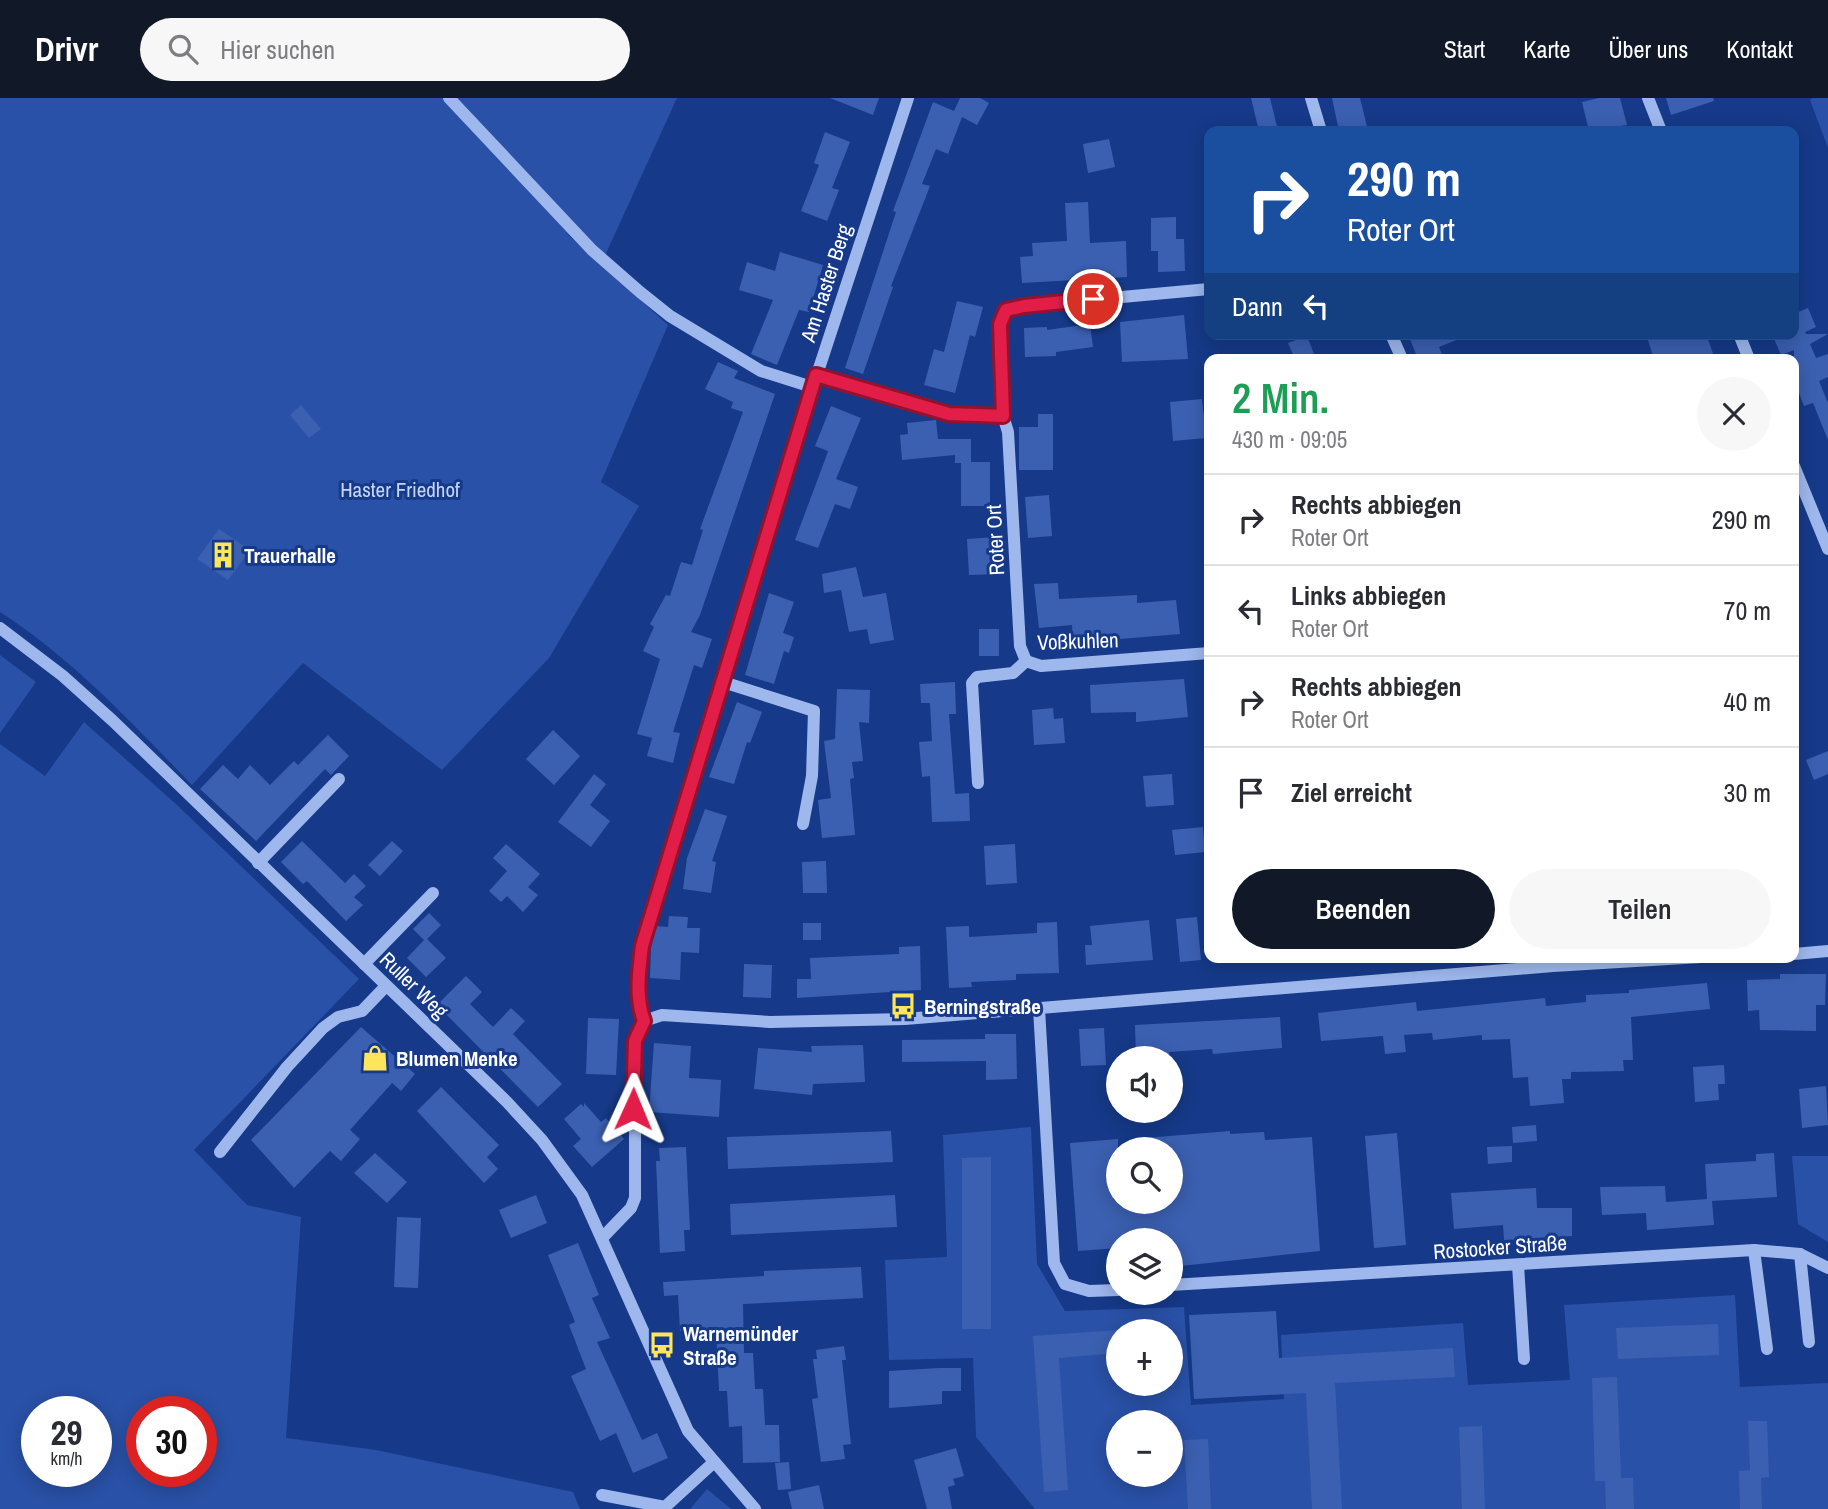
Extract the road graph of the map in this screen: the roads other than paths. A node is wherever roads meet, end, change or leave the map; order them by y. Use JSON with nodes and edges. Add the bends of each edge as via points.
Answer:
{"nodes":[{"id":1,"x":449,"y":98,"type":"edge"},
{"id":2,"x":908,"y":98,"type":"edge"},
{"id":3,"x":1311,"y":98,"type":"edge"},
{"id":4,"x":1648,"y":98,"type":"edge"},
{"id":5,"x":1319,"y":126,"type":"edge"},
{"id":6,"x":1659,"y":126,"type":"edge"},
{"id":7,"x":1204,"y":289,"type":"edge"},
{"id":8,"x":814,"y":381,"type":"junction"},
{"id":9,"x":1003,"y":416,"type":"junction"},
{"id":10,"x":1799,"y":478,"type":"edge"},
{"id":11,"x":1828,"y":549,"type":"edge"},
{"id":12,"x":0,"y":628,"type":"edge"},
{"id":13,"x":1204,"y":653,"type":"edge"},
{"id":14,"x":1026,"y":661,"type":"junction"},
{"id":15,"x":723,"y":682,"type":"junction"},
{"id":16,"x":339,"y":779,"type":"dead end"},
{"id":17,"x":978,"y":783,"type":"dead end"},
{"id":18,"x":803,"y":824,"type":"dead end"},
{"id":19,"x":258,"y":863,"type":"junction"},
{"id":20,"x":433,"y":893,"type":"dead end"},
{"id":21,"x":1828,"y":951,"type":"edge"},
{"id":22,"x":1799,"y":954,"type":"edge"},
{"id":23,"x":1532,"y":963,"type":"edge"},
{"id":24,"x":364,"y":964,"type":"junction"},
{"id":25,"x":386,"y":986,"type":"junction"},
{"id":26,"x":1040,"y":1009,"type":"junction"},
{"id":27,"x":644,"y":1021,"type":"junction"},
{"id":28,"x":220,"y":1152,"type":"dead end"},
{"id":29,"x":603,"y":1237,"type":"junction"},
{"id":30,"x":1754,"y":1250,"type":"junction"},
{"id":31,"x":1800,"y":1255,"type":"junction"},
{"id":32,"x":1518,"y":1265,"type":"junction"},
{"id":33,"x":1828,"y":1268,"type":"edge"},
{"id":34,"x":1183,"y":1284,"type":"edge"},
{"id":35,"x":1106,"y":1290,"type":"edge"},
{"id":36,"x":1809,"y":1342,"type":"dead end"},
{"id":37,"x":1767,"y":1349,"type":"dead end"},
{"id":38,"x":1524,"y":1359,"type":"dead end"},
{"id":39,"x":713,"y":1463,"type":"junction"},
{"id":40,"x":602,"y":1495,"type":"dead end"},
{"id":41,"x":755,"y":1509,"type":"edge"}],
"edges":[{"from":1,"to":8,"type":"street","via":[[592,250],[650,300],[761,371]]},
{"from":2,"to":8,"type":"street","name":"Am Haster Berg"},
{"from":3,"to":5,"type":"street"},
{"from":4,"to":6,"type":"street"},
{"from":7,"to":9,"type":"street","name":"Roter Ort","via":[[1006,310],[1000,324]]},
{"from":8,"to":9,"type":"street","via":[[949,414]]},
{"from":8,"to":15,"type":"street","name":"Am Haster Berg"},
{"from":9,"to":14,"type":"street","name":"Roter Ort","via":[[1008,432],[1020,646]]},
{"from":10,"to":11,"type":"street"},
{"from":12,"to":19,"type":"street","name":"Ruller Weg","via":[[113,721]]},
{"from":13,"to":14,"type":"street","name":"Voßkuhlen","via":[[1041,666]]},
{"from":14,"to":17,"type":"street","name":"Voßkuhlen","via":[[1013,673],[977,677],[972,682]]},
{"from":15,"to":18,"type":"street","via":[[814,711],[812,776]]},
{"from":15,"to":27,"type":"street","name":"Am Haster Berg","via":[[642,946],[638,981]]},
{"from":16,"to":19,"type":"street"},
{"from":19,"to":24,"type":"street","name":"Ruller Weg"},
{"from":20,"to":24,"type":"street"},
{"from":21,"to":22,"type":"street"},
{"from":23,"to":26,"type":"street"},
{"from":24,"to":25,"type":"street","name":"Ruller Weg"},
{"from":25,"to":28,"type":"street","via":[[362,1011],[338,1017],[323,1028]]},
{"from":25,"to":29,"type":"street","name":"Ruller Weg","via":[[542,1140],[582,1195]]},
{"from":26,"to":27,"type":"street","via":[[828,1023],[662,1015]]},
{"from":26,"to":35,"type":"street","via":[[1054,1263],[1065,1284]]},
{"from":27,"to":29,"type":"street","name":"Am Haster Berg","via":[[635,1041],[635,1198]]},
{"from":29,"to":39,"type":"street","name":"Ruller Weg","via":[[688,1431]]},
{"from":30,"to":31,"type":"street","name":"Rostocker Straße"},
{"from":30,"to":32,"type":"street","name":"Rostocker Straße"},
{"from":30,"to":37,"type":"street"},
{"from":31,"to":33,"type":"street","name":"Rostocker Straße"},
{"from":31,"to":36,"type":"street"},
{"from":32,"to":34,"type":"street","name":"Rostocker Straße"},
{"from":32,"to":38,"type":"street"},
{"from":39,"to":40,"type":"street","via":[[665,1507]]},
{"from":39,"to":41,"type":"street","name":"Ruller Weg"}]}
